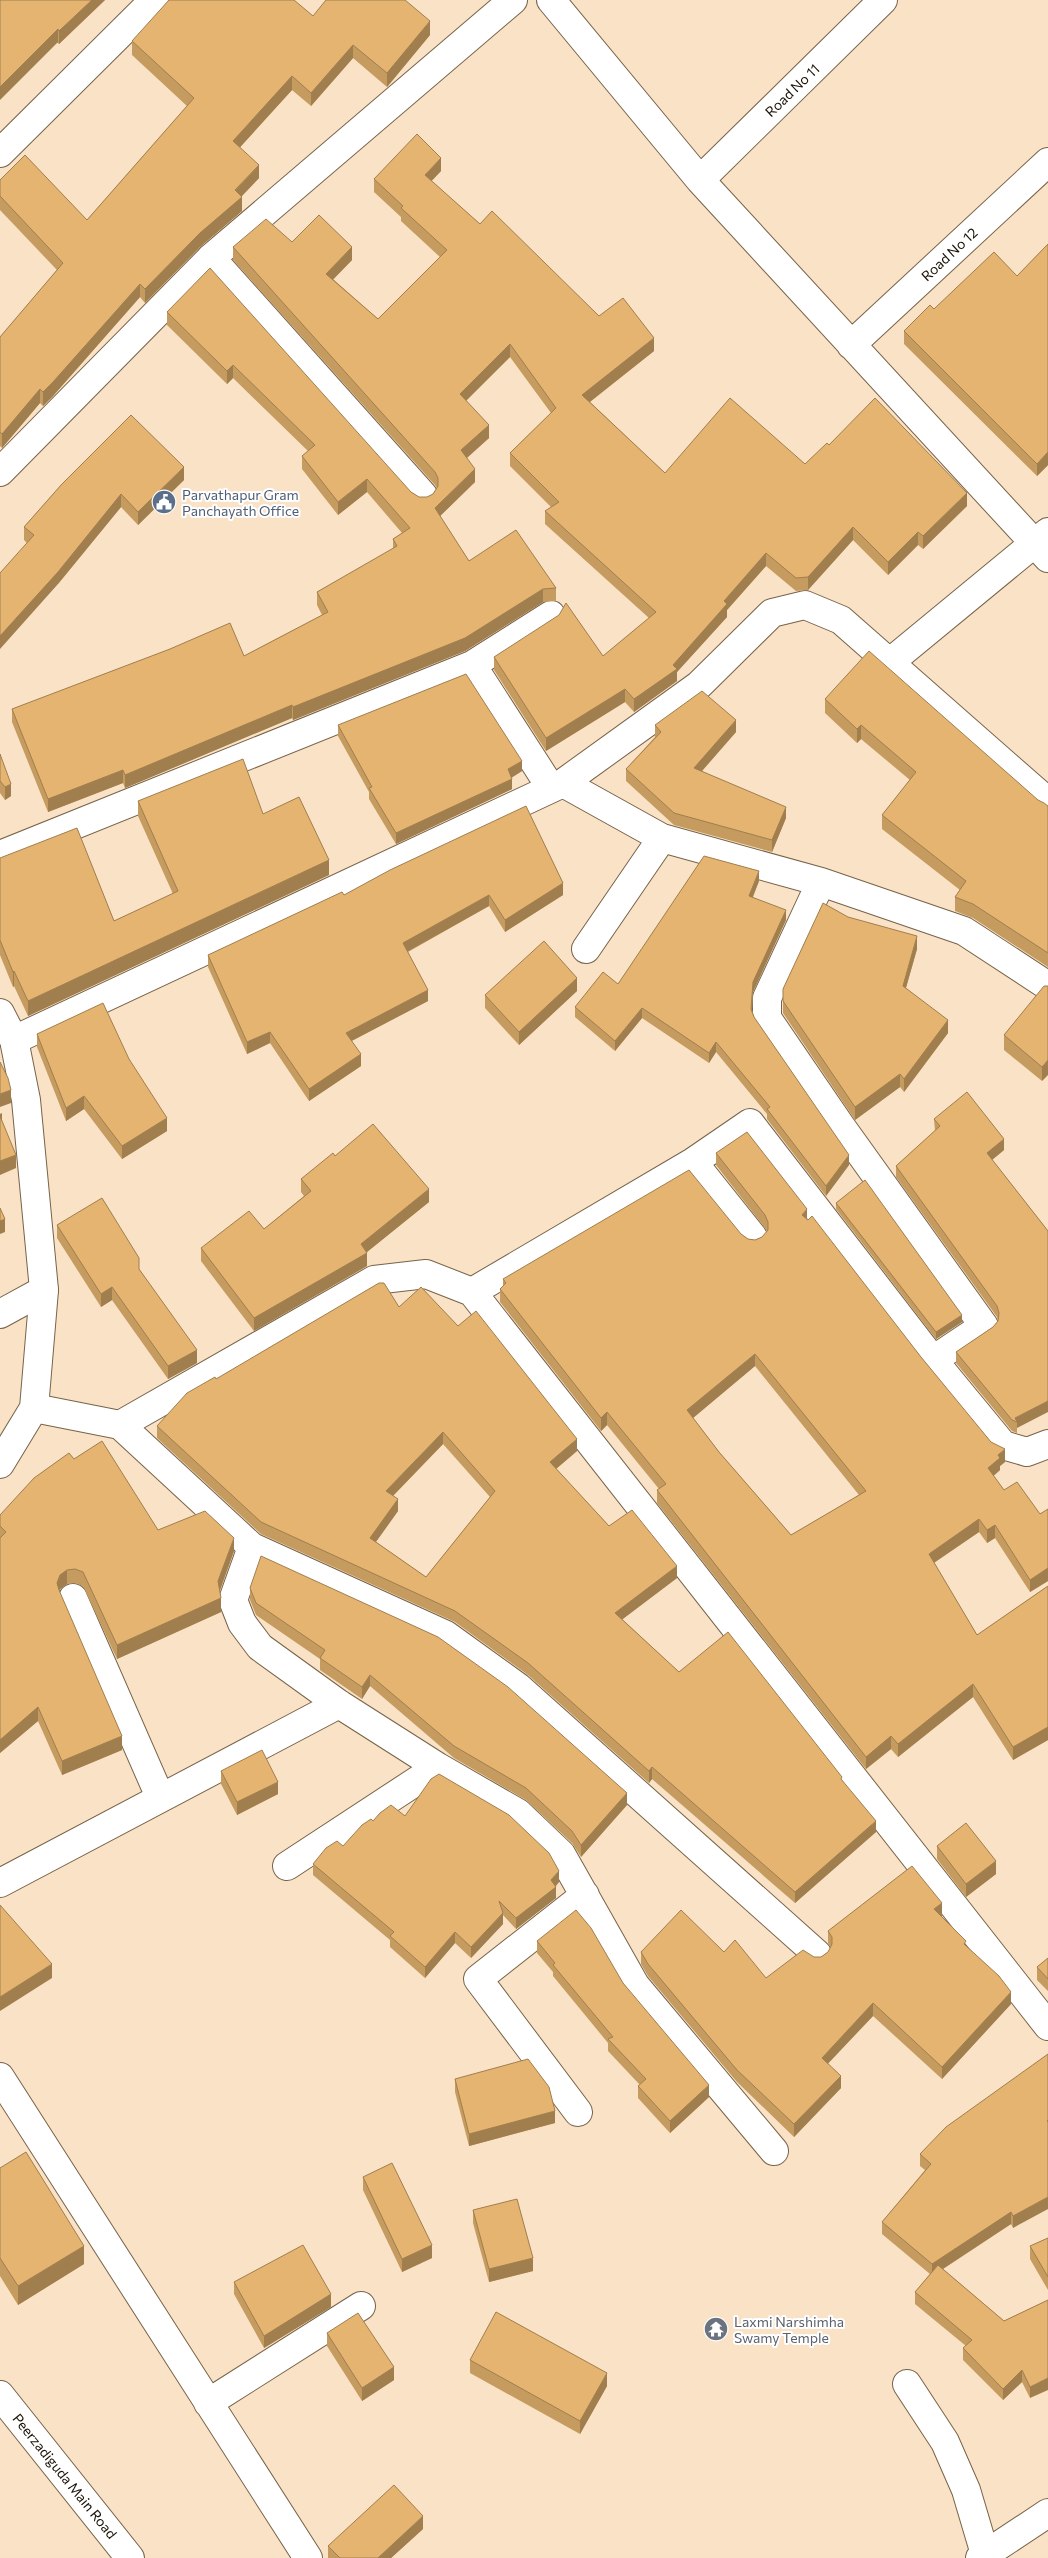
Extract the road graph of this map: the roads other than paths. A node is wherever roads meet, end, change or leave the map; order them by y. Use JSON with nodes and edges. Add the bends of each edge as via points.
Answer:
{"nodes":[{"id":1,"x":154,"y":0,"type":"edge"},
{"id":2,"x":513,"y":0,"type":"edge"},
{"id":3,"x":551,"y":0,"type":"edge"},
{"id":4,"x":883,"y":0,"type":"edge"},
{"id":5,"x":0,"y":153,"type":"edge"},
{"id":6,"x":1048,"y":162,"type":"edge"},
{"id":7,"x":700,"y":180,"type":"junction"},
{"id":8,"x":211,"y":258,"type":"junction"},
{"id":9,"x":851,"y":345,"type":"junction"},
{"id":10,"x":0,"y":472,"type":"edge"},
{"id":11,"x":423,"y":495,"type":"edge"},
{"id":12,"x":1044,"y":544,"type":"edge"},
{"id":13,"x":551,"y":615,"type":"dead end"},
{"id":14,"x":889,"y":663,"type":"junction"},
{"id":15,"x":472,"y":665,"type":"junction"},
{"id":16,"x":557,"y":786,"type":"junction"},
{"id":17,"x":1048,"y":802,"type":"edge"},
{"id":18,"x":662,"y":838,"type":"junction"},
{"id":19,"x":0,"y":855,"type":"edge"},
{"id":20,"x":821,"y":882,"type":"junction"},
{"id":21,"x":586,"y":949,"type":"dead end"},
{"id":22,"x":1048,"y":986,"type":"edge"},
{"id":23,"x":0,"y":1013,"type":"edge"},
{"id":24,"x":14,"y":1040,"type":"junction"},
{"id":25,"x":692,"y":1162,"type":"junction"},
{"id":26,"x":753,"y":1237,"type":"dead end"},
{"id":27,"x":44,"y":1290,"type":"junction"},
{"id":28,"x":472,"y":1292,"type":"junction"},
{"id":29,"x":0,"y":1314,"type":"edge"},
{"id":30,"x":933,"y":1360,"type":"junction"},
{"id":31,"x":34,"y":1408,"type":"junction"},
{"id":32,"x":120,"y":1425,"type":"junction"},
{"id":33,"x":1048,"y":1444,"type":"edge"},
{"id":34,"x":0,"y":1464,"type":"edge"},
{"id":35,"x":252,"y":1548,"type":"junction"},
{"id":36,"x":73,"y":1598,"type":"dead end"},
{"id":37,"x":339,"y":1704,"type":"junction"},
{"id":38,"x":438,"y":1767,"type":"junction"},
{"id":39,"x":160,"y":1797,"type":"junction"},
{"id":40,"x":288,"y":1866,"type":"dead end"},
{"id":41,"x":0,"y":1883,"type":"edge"},
{"id":42,"x":585,"y":1895,"type":"junction"},
{"id":43,"x":817,"y":1954,"type":"dead end"},
{"id":44,"x":1048,"y":2026,"type":"edge"},
{"id":45,"x":0,"y":2077,"type":"edge"},
{"id":46,"x":578,"y":2112,"type":"dead end"},
{"id":47,"x":774,"y":2151,"type":"dead end"},
{"id":48,"x":361,"y":2306,"type":"dead end"},
{"id":49,"x":907,"y":2384,"type":"dead end"},
{"id":50,"x":0,"y":2395,"type":"edge"},
{"id":51,"x":208,"y":2403,"type":"junction"},
{"id":52,"x":1048,"y":2513,"type":"edge"},
{"id":53,"x":982,"y":2556,"type":"edge"},
{"id":54,"x":130,"y":2558,"type":"edge"},
{"id":55,"x":308,"y":2558,"type":"edge"}],
"edges":[{"from":1,"to":5,"type":"street"},
{"from":2,"to":8,"type":"street"},
{"from":3,"to":7,"type":"street"},
{"from":4,"to":7,"type":"street","name":"Road No 11"},
{"from":6,"to":9,"type":"street","name":"Road No 12"},
{"from":7,"to":9,"type":"street"},
{"from":8,"to":10,"type":"street"},
{"from":8,"to":11,"type":"street"},
{"from":9,"to":12,"type":"street"},
{"from":12,"to":14,"type":"street"},
{"from":13,"to":15,"type":"street"},
{"from":14,"to":16,"type":"street","via":[[841,620],[806,605],[772,613],[700,685]]},
{"from":14,"to":17,"type":"street"},
{"from":15,"to":16,"type":"street"},
{"from":15,"to":19,"type":"street"},
{"from":16,"to":18,"type":"street"},
{"from":16,"to":24,"type":"street"},
{"from":18,"to":20,"type":"street"},
{"from":18,"to":21,"type":"street"},
{"from":20,"to":22,"type":"street","via":[[964,931]]},
{"from":20,"to":30,"type":"street","via":[[767,998],[766,1018],[984,1326]]},
{"from":23,"to":24,"type":"street"},
{"from":24,"to":27,"type":"street","via":[[26,1100]]},
{"from":25,"to":26,"type":"street"},
{"from":25,"to":28,"type":"street"},
{"from":25,"to":30,"type":"street","via":[[750,1122]]},
{"from":27,"to":29,"type":"street"},
{"from":27,"to":31,"type":"street"},
{"from":28,"to":32,"type":"street","via":[[426,1274],[374,1280]]},
{"from":28,"to":44,"type":"street"},
{"from":30,"to":33,"type":"street","via":[[1003,1445],[1027,1452]]},
{"from":31,"to":32,"type":"street"},
{"from":31,"to":34,"type":"street"},
{"from":32,"to":35,"type":"street"},
{"from":35,"to":37,"type":"street","via":[[233,1600],[242,1623],[260,1646]]},
{"from":35,"to":43,"type":"street","via":[[446,1635],[518,1687]]},
{"from":36,"to":39,"type":"street"},
{"from":37,"to":38,"type":"street"},
{"from":37,"to":39,"type":"street"},
{"from":38,"to":40,"type":"street"},
{"from":38,"to":42,"type":"street","via":[[518,1813],[561,1854]]},
{"from":39,"to":41,"type":"street"},
{"from":42,"to":46,"type":"street","via":[[478,1979]]},
{"from":42,"to":47,"type":"street","via":[[635,1985]]},
{"from":45,"to":51,"type":"street"},
{"from":48,"to":51,"type":"street"},
{"from":49,"to":53,"type":"street","via":[[945,2442],[966,2490]]},
{"from":50,"to":54,"type":"street","name":"Peerzadiguda Main Road"},
{"from":51,"to":55,"type":"street"},
{"from":52,"to":53,"type":"street"}]}
